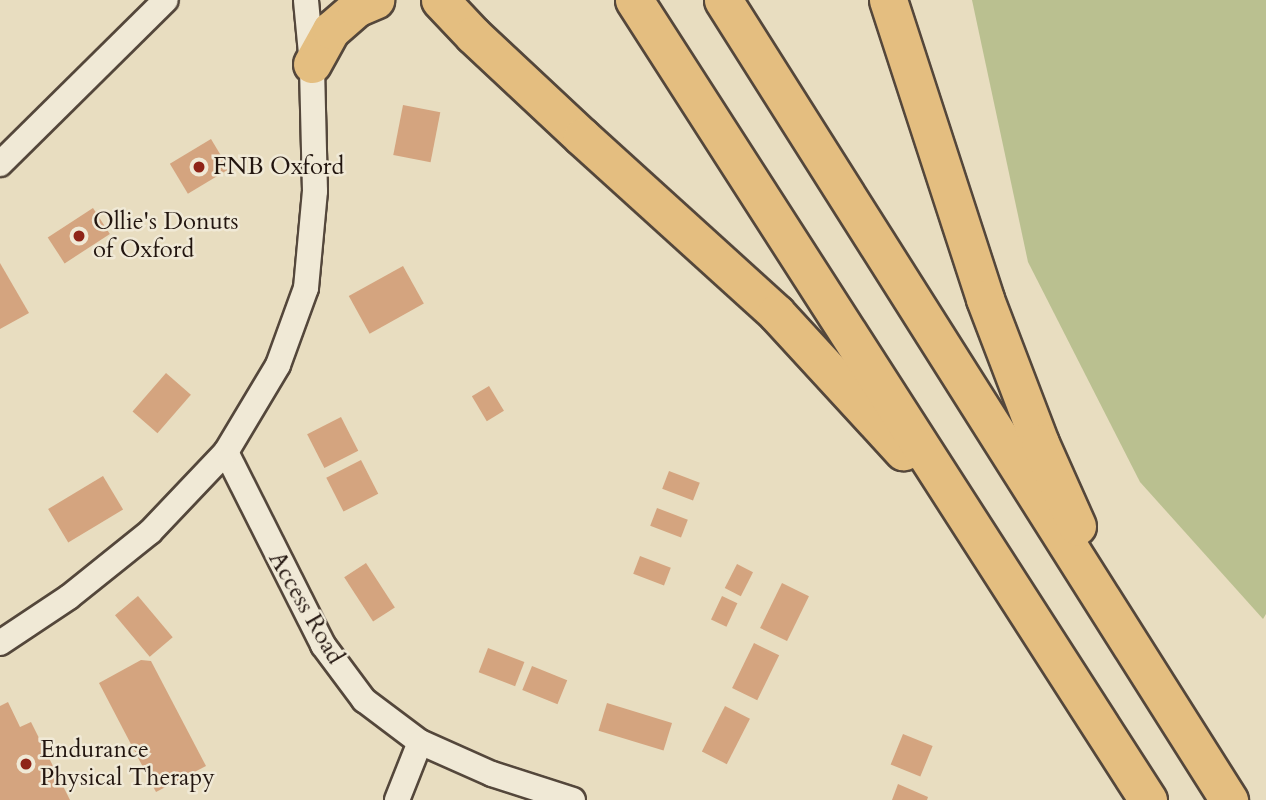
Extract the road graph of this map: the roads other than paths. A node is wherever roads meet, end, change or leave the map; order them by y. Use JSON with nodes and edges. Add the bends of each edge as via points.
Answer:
{"nodes":[{"id":1,"x":166,"y":0,"type":"edge"},
{"id":2,"x":306,"y":0,"type":"edge"},
{"id":3,"x":323,"y":0,"type":"edge"},
{"id":4,"x":375,"y":0,"type":"edge"},
{"id":5,"x":438,"y":0,"type":"edge"},
{"id":6,"x":634,"y":0,"type":"edge"},
{"id":7,"x":723,"y":0,"type":"edge"},
{"id":8,"x":888,"y":0,"type":"edge"},
{"id":9,"x":312,"y":64,"type":"junction"},
{"id":10,"x":0,"y":164,"type":"edge"},
{"id":11,"x":226,"y":452,"type":"junction"},
{"id":12,"x":1004,"y":574,"type":"junction"},
{"id":13,"x":0,"y":643,"type":"edge"},
{"id":14,"x":1129,"y":645,"type":"junction"},
{"id":15,"x":420,"y":742,"type":"junction"},
{"id":16,"x":397,"y":800,"type":"edge"},
{"id":17,"x":573,"y":800,"type":"edge"},
{"id":18,"x":1148,"y":800,"type":"edge"},
{"id":19,"x":1228,"y":800,"type":"edge"}],
"edges":[{"from":1,"to":10,"type":"street"},
{"from":2,"to":9,"type":"street"},
{"from":3,"to":9,"type":"street"},
{"from":4,"to":9,"type":"highway","via":[[356,8],[331,30]]},
{"from":5,"to":12,"type":"highway","via":[[776,313],[882,426]]},
{"from":6,"to":12,"type":"highway"},
{"from":7,"to":14,"type":"highway"},
{"from":8,"to":14,"type":"highway","via":[[985,299],[1040,443]]},
{"from":9,"to":11,"type":"street","via":[[315,191],[306,288],[278,366]]},
{"from":11,"to":13,"type":"street","via":[[150,532],[69,597]]},
{"from":11,"to":15,"type":"street","name":"Access Road","via":[[323,645],[364,700]]},
{"from":12,"to":18,"type":"highway"},
{"from":14,"to":19,"type":"highway"},
{"from":15,"to":16,"type":"street"},
{"from":15,"to":17,"type":"street","name":"Access Road","via":[[492,774]]}]}
